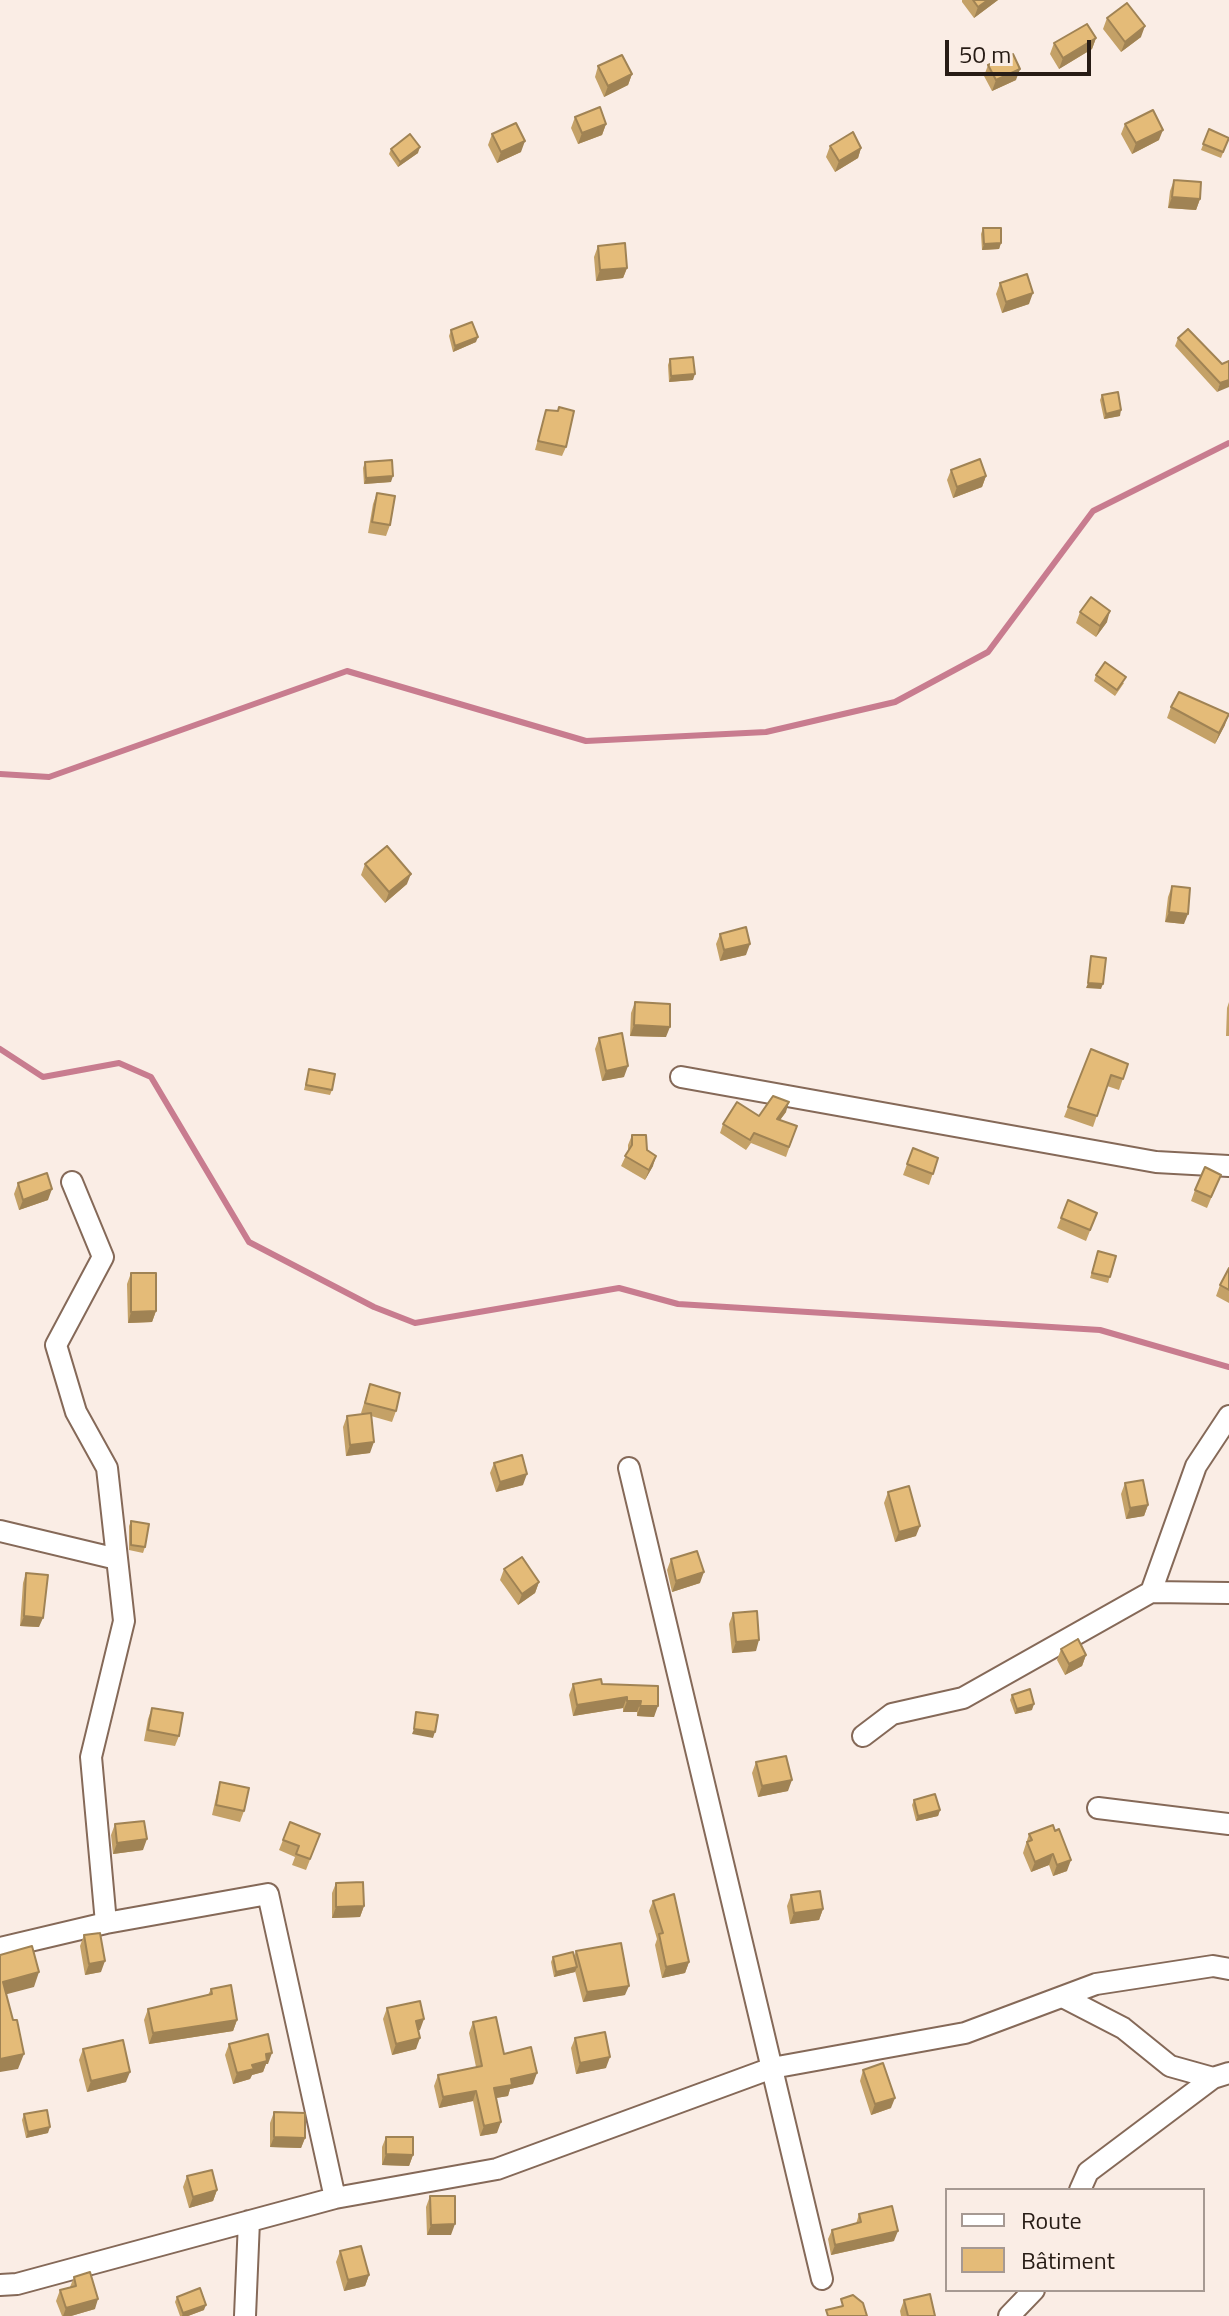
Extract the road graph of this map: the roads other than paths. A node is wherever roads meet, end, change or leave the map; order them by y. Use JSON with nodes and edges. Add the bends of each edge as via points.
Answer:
{"nodes":[{"id":1,"x":681,"y":1077,"type":"dead end"},
{"id":2,"x":1229,"y":1166,"type":"edge"},
{"id":3,"x":72,"y":1182,"type":"dead end"},
{"id":4,"x":1229,"y":1416,"type":"edge"},
{"id":5,"x":629,"y":1468,"type":"dead end"},
{"id":6,"x":0,"y":1531,"type":"edge"},
{"id":7,"x":117,"y":1559,"type":"junction"},
{"id":8,"x":1151,"y":1592,"type":"junction"},
{"id":9,"x":1229,"y":1593,"type":"edge"},
{"id":10,"x":863,"y":1736,"type":"dead end"},
{"id":11,"x":1098,"y":1808,"type":"dead end"},
{"id":12,"x":1229,"y":1824,"type":"edge"},
{"id":13,"x":106,"y":1923,"type":"junction"},
{"id":14,"x":0,"y":1948,"type":"edge"},
{"id":15,"x":1229,"y":1969,"type":"edge"},
{"id":16,"x":1063,"y":1997,"type":"junction"},
{"id":17,"x":772,"y":2068,"type":"junction"},
{"id":18,"x":1221,"y":2076,"type":"edge"},
{"id":19,"x":1081,"y":2188,"type":"edge"},
{"id":20,"x":335,"y":2198,"type":"junction"},
{"id":21,"x":249,"y":2221,"type":"junction"},
{"id":22,"x":822,"y":2279,"type":"dead end"},
{"id":23,"x":0,"y":2285,"type":"edge"},
{"id":24,"x":1032,"y":2292,"type":"edge"},
{"id":25,"x":245,"y":2316,"type":"edge"},
{"id":26,"x":1009,"y":2316,"type":"edge"}],
"edges":[{"from":1,"to":2,"type":"street","via":[[1156,1162]]},
{"from":3,"to":7,"type":"street","via":[[103,1257],[56,1345],[76,1412],[107,1468]]},
{"from":4,"to":8,"type":"street","via":[[1196,1466]]},
{"from":5,"to":17,"type":"street"},
{"from":6,"to":7,"type":"street"},
{"from":7,"to":13,"type":"street","via":[[124,1621],[91,1757]]},
{"from":8,"to":9,"type":"street"},
{"from":8,"to":10,"type":"street","via":[[963,1698],[892,1714]]},
{"from":11,"to":12,"type":"street"},
{"from":13,"to":14,"type":"street"},
{"from":13,"to":20,"type":"street","via":[[268,1894]]},
{"from":15,"to":16,"type":"street","via":[[1213,1966],[1096,1984]]},
{"from":16,"to":17,"type":"street","via":[[965,2033]]},
{"from":16,"to":18,"type":"street","via":[[1123,2028],[1170,2066]]},
{"from":17,"to":20,"type":"street","via":[[497,2169]]},
{"from":17,"to":22,"type":"street"},
{"from":18,"to":19,"type":"street","via":[[1088,2172]]},
{"from":20,"to":21,"type":"street"},
{"from":21,"to":23,"type":"street"},
{"from":21,"to":25,"type":"street"},
{"from":24,"to":26,"type":"street"}]}
